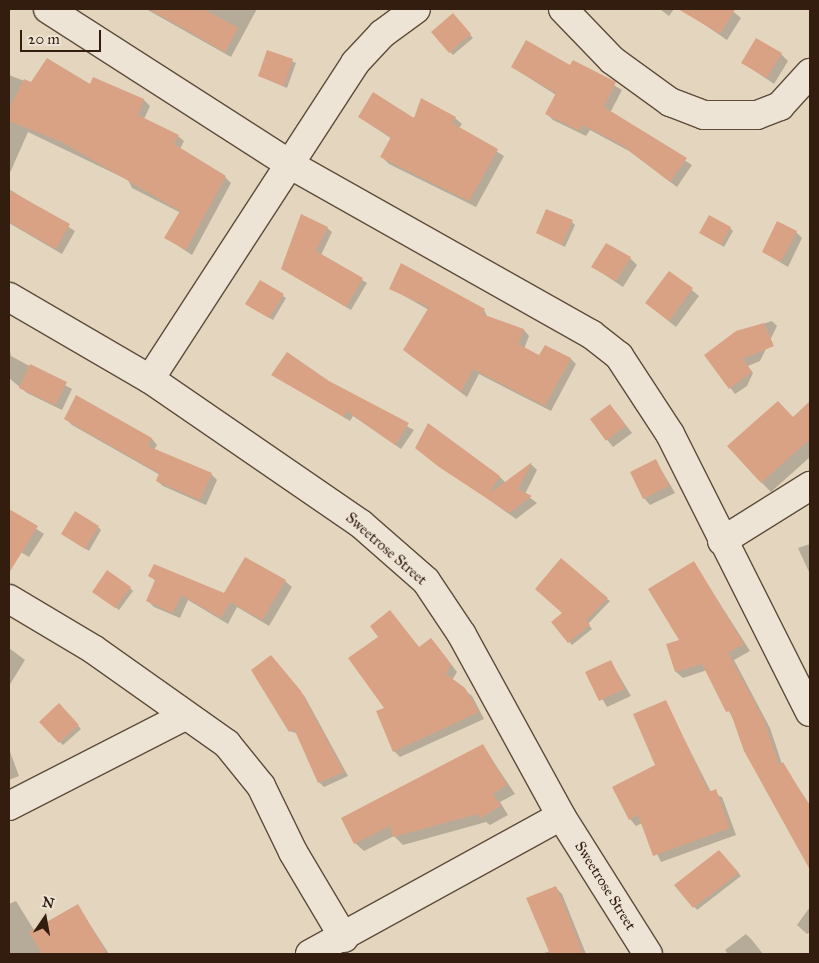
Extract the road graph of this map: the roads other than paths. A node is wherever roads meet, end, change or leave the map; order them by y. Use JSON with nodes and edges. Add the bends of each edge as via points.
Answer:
{"nodes":[{"id":1,"x":48,"y":9,"type":"edge"},
{"id":2,"x":416,"y":9,"type":"edge"},
{"id":3,"x":563,"y":9,"type":"edge"},
{"id":4,"x":810,"y":73,"type":"edge"},
{"id":5,"x":289,"y":164,"type":"junction"},
{"id":6,"x":9,"y":297,"type":"edge"},
{"id":7,"x":150,"y":379,"type":"junction"},
{"id":8,"x":810,"y":486,"type":"edge"},
{"id":9,"x":722,"y":541,"type":"junction"},
{"id":10,"x":9,"y":599,"type":"edge"},
{"id":11,"x":810,"y":712,"type":"edge"},
{"id":12,"x":185,"y":716,"type":"junction"},
{"id":13,"x":9,"y":806,"type":"edge"},
{"id":14,"x":561,"y":816,"type":"junction"},
{"id":15,"x":344,"y":938,"type":"junction"},
{"id":16,"x":310,"y":954,"type":"edge"},
{"id":17,"x":648,"y":954,"type":"edge"}],
"edges":[{"from":1,"to":5,"type":"street"},
{"from":2,"to":5,"type":"street","via":[[355,63]]},
{"from":3,"to":4,"type":"street","via":[[612,60],[670,102],[704,115],[757,115],[780,106]]},
{"from":5,"to":7,"type":"street"},
{"from":5,"to":9,"type":"street","via":[[591,334],[619,356],[670,434]]},
{"from":6,"to":7,"type":"street","name":"Sweetrose Street"},
{"from":7,"to":14,"type":"street","name":"Sweetrose Street","via":[[362,524],[426,581],[462,635]]},
{"from":8,"to":9,"type":"street"},
{"from":9,"to":11,"type":"street"},
{"from":10,"to":12,"type":"street","via":[[93,649]]},
{"from":12,"to":13,"type":"street"},
{"from":12,"to":15,"type":"street","via":[[227,744],[261,786],[293,852]]},
{"from":14,"to":15,"type":"street"},
{"from":14,"to":17,"type":"street","name":"Sweetrose Street"},
{"from":15,"to":16,"type":"street"}]}
